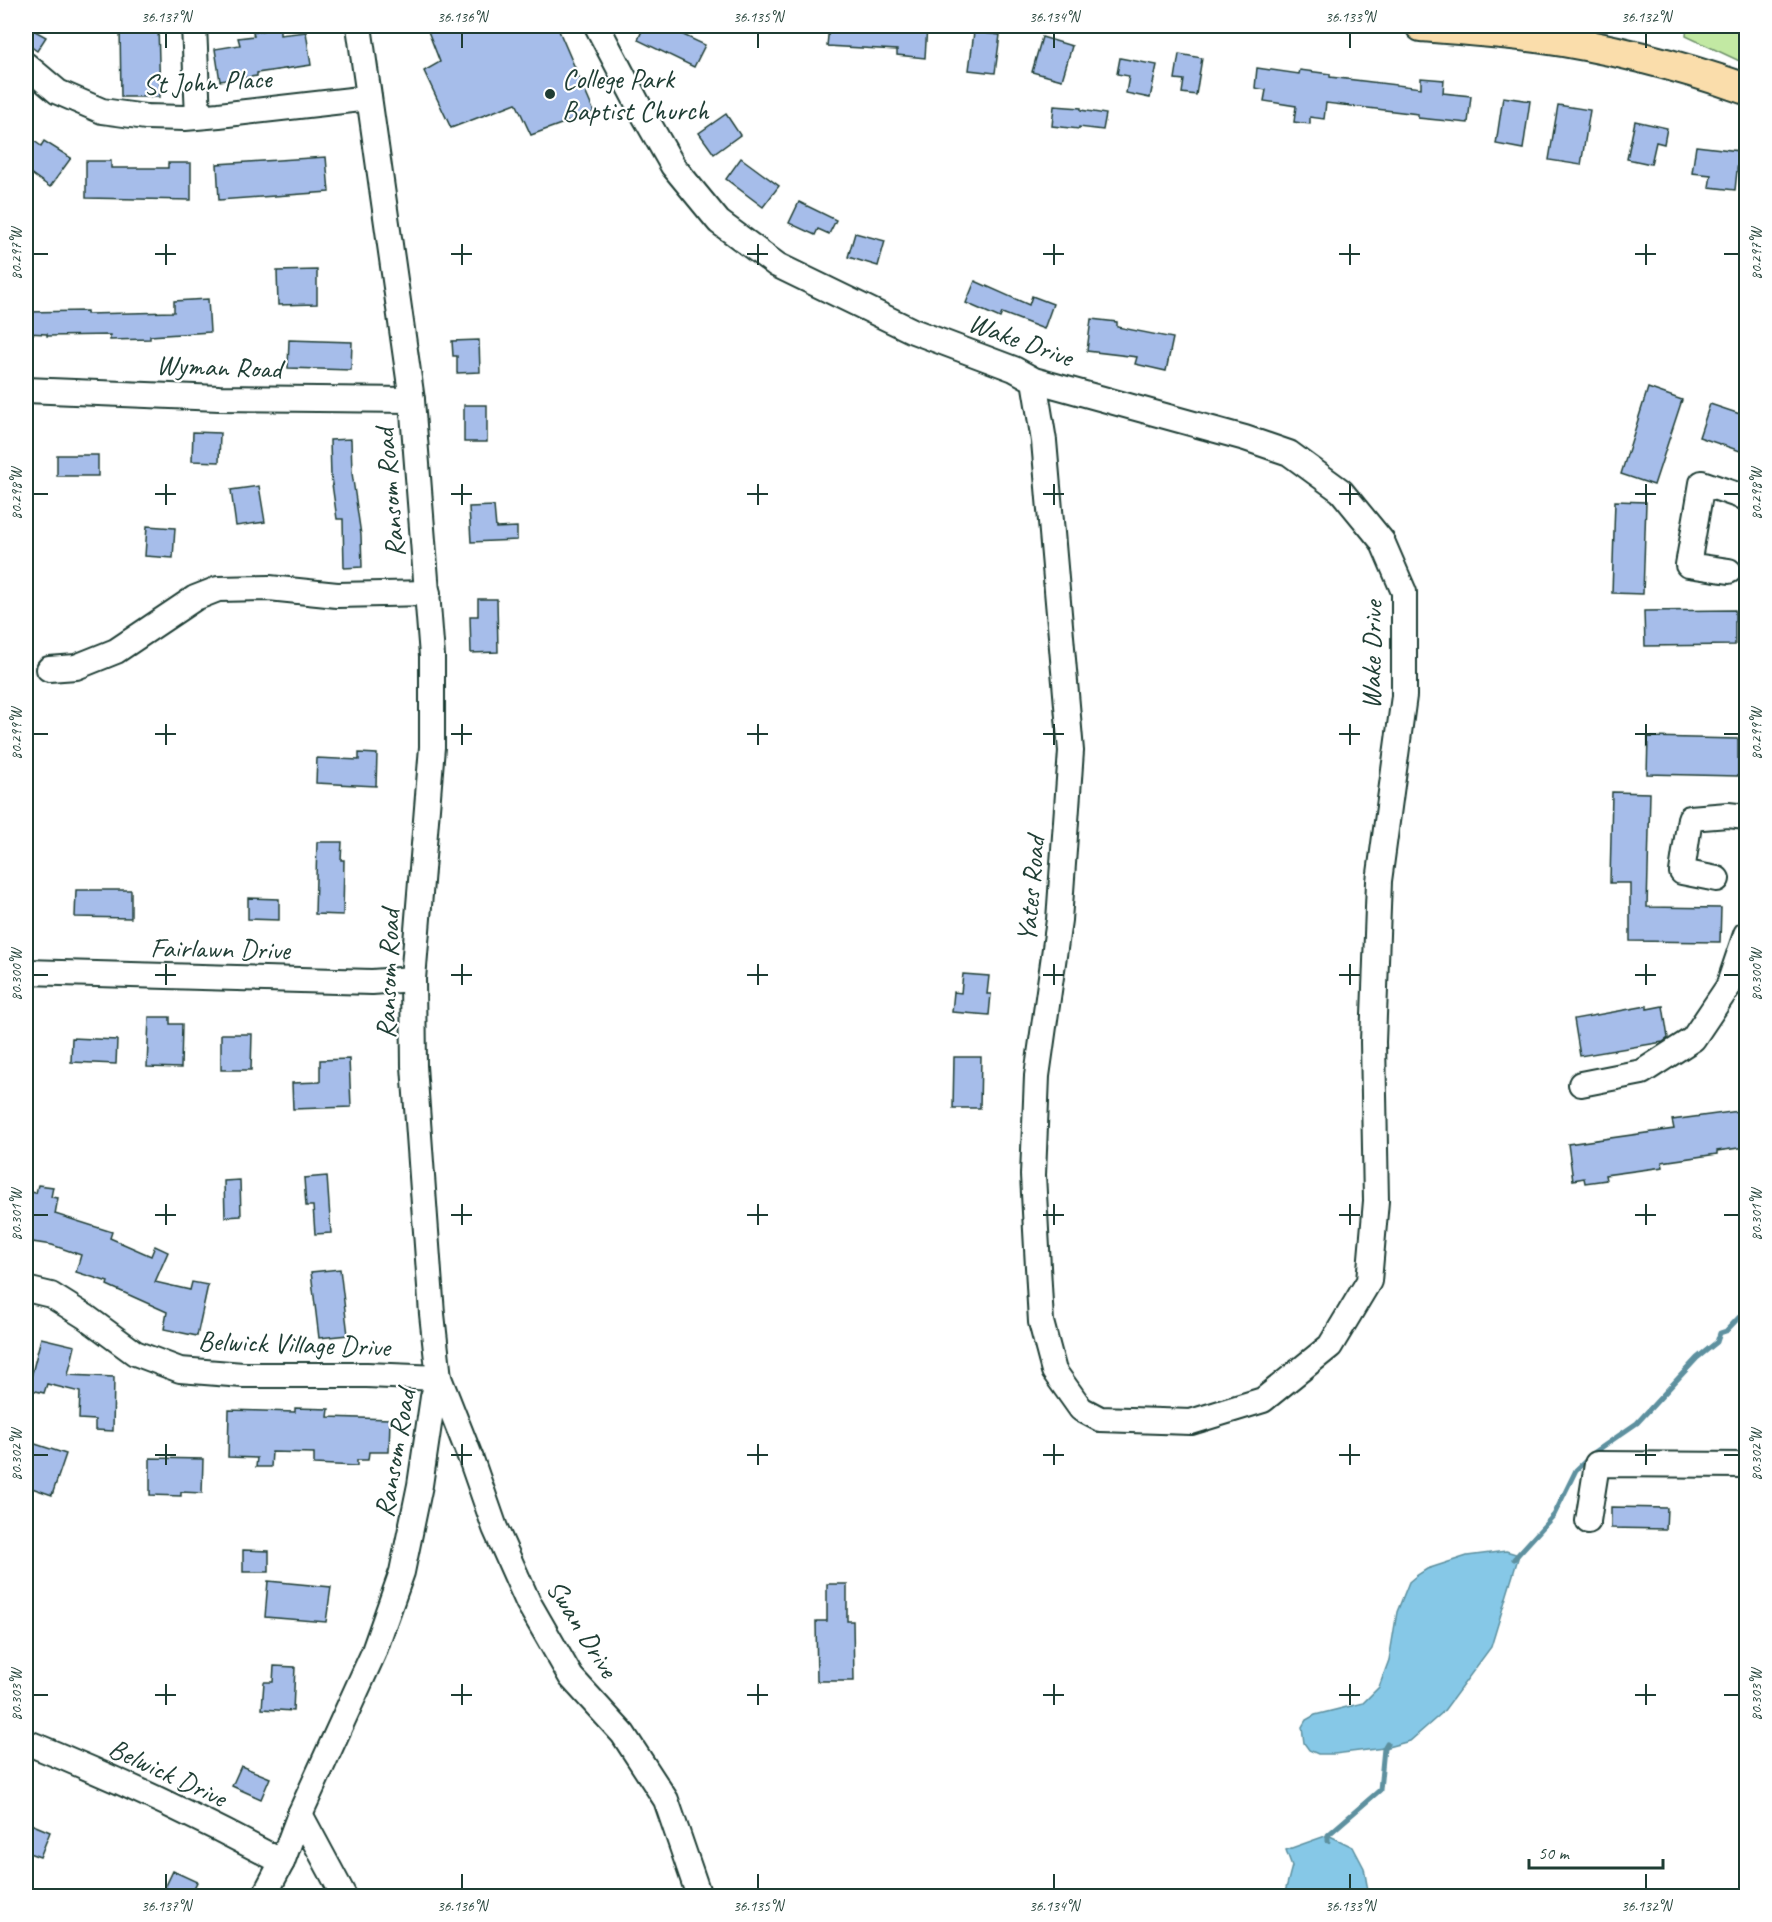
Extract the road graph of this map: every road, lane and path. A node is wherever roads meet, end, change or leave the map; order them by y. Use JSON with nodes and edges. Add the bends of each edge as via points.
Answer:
{"nodes":[{"id":1,"x":194,"y":26,"type":"edge"},
{"id":2,"x":359,"y":26,"type":"edge"},
{"id":3,"x":597,"y":26,"type":"edge"},
{"id":4,"x":1421,"y":26,"type":"edge"},
{"id":5,"x":26,"y":64,"type":"edge"},
{"id":6,"x":1746,"y":89,"type":"edge"},
{"id":7,"x":369,"y":98,"type":"junction"},
{"id":8,"x":198,"y":116,"type":"junction"},
{"id":9,"x":1034,"y":380,"type":"junction"},
{"id":10,"x":26,"y":390,"type":"edge"},
{"id":11,"x":411,"y":400,"type":"junction"},
{"id":12,"x":1746,"y":498,"type":"edge"},
{"id":13,"x":1729,"y":571,"type":"dead end"},
{"id":14,"x":428,"y":593,"type":"junction"},
{"id":15,"x":49,"y":669,"type":"dead end"},
{"id":16,"x":1746,"y":817,"type":"edge"},
{"id":17,"x":1717,"y":879,"type":"dead end"},
{"id":18,"x":1746,"y":934,"type":"edge"},
{"id":19,"x":26,"y":972,"type":"edge"},
{"id":20,"x":413,"y":979,"type":"junction"},
{"id":21,"x":1581,"y":1084,"type":"dead end"},
{"id":22,"x":26,"y":1288,"type":"edge"},
{"id":23,"x":439,"y":1378,"type":"junction"},
{"id":24,"x":1073,"y":1397,"type":"joint"},
{"id":25,"x":1746,"y":1465,"type":"edge"},
{"id":26,"x":1587,"y":1521,"type":"dead end"},
{"id":27,"x":26,"y":1742,"type":"edge"},
{"id":28,"x":300,"y":1814,"type":"junction"},
{"id":29,"x":282,"y":1862,"type":"junction"},
{"id":30,"x":264,"y":1896,"type":"edge"},
{"id":31,"x":344,"y":1896,"type":"edge"},
{"id":32,"x":699,"y":1896,"type":"edge"}],
"edges":[{"from":1,"to":8,"type":"street"},
{"from":2,"to":7,"type":"street","name":"Ransom Road"},
{"from":3,"to":9,"type":"street","name":"Wake Drive","via":[[674,166],[719,222],[777,265],[913,331]]},
{"from":4,"to":6,"type":"main road","via":[[1535,37],[1617,52]]},
{"from":5,"to":8,"type":"street","name":"St John Place","via":[[58,92],[102,111],[146,117]]},
{"from":7,"to":8,"type":"street","name":"St John Place"},
{"from":7,"to":11,"type":"street","name":"Ransom Road"},
{"from":9,"to":24,"type":"street","name":"Yates Road","via":[[1044,441],[1071,751],[1059,920],[1037,1076],[1033,1175],[1041,1322],[1054,1371]]},
{"from":9,"to":24,"type":"street","name":"Wake Drive","via":[[1288,453],[1341,491],[1382,541],[1404,592],[1404,696],[1378,881],[1373,1042],[1376,1201],[1369,1281],[1330,1346],[1263,1400],[1191,1422],[1100,1419],[1081,1409]]},
{"from":10,"to":11,"type":"street","name":"Wyman Road"},
{"from":11,"to":14,"type":"street","name":"Ransom Road"},
{"from":12,"to":13,"type":"street","via":[[1702,483],[1688,565]]},
{"from":14,"to":15,"type":"street","via":[[337,595],[269,588],[218,589],[195,598],[116,651],[76,667]]},
{"from":14,"to":20,"type":"street","name":"Ransom Road","via":[[432,747]]},
{"from":16,"to":17,"type":"street","via":[[1690,818],[1682,872]]},
{"from":18,"to":21,"type":"street","via":[[1728,987],[1694,1039],[1642,1072]]},
{"from":19,"to":20,"type":"street","name":"Fairlawn Drive","via":[[372,982]]},
{"from":20,"to":23,"type":"street","name":"Ransom Road","via":[[414,1065]]},
{"from":22,"to":23,"type":"street","name":"Belwick Village Drive","via":[[51,1295],[135,1353],[180,1370],[243,1376]]},
{"from":23,"to":28,"type":"street","name":"Ransom Road","via":[[402,1572],[373,1654]]},
{"from":23,"to":32,"type":"street","name":"Swan Drive","via":[[495,1528],[528,1602],[571,1677],[623,1734],[666,1800]]},
{"from":25,"to":26,"type":"street","via":[[1597,1464]]},
{"from":27,"to":29,"type":"street","name":"Belwick Drive","via":[[77,1762]]},
{"from":28,"to":29,"type":"street","name":"Ransom Road"},
{"from":28,"to":31,"type":"street"},
{"from":29,"to":30,"type":"street","name":"Ransom Road"}]}
